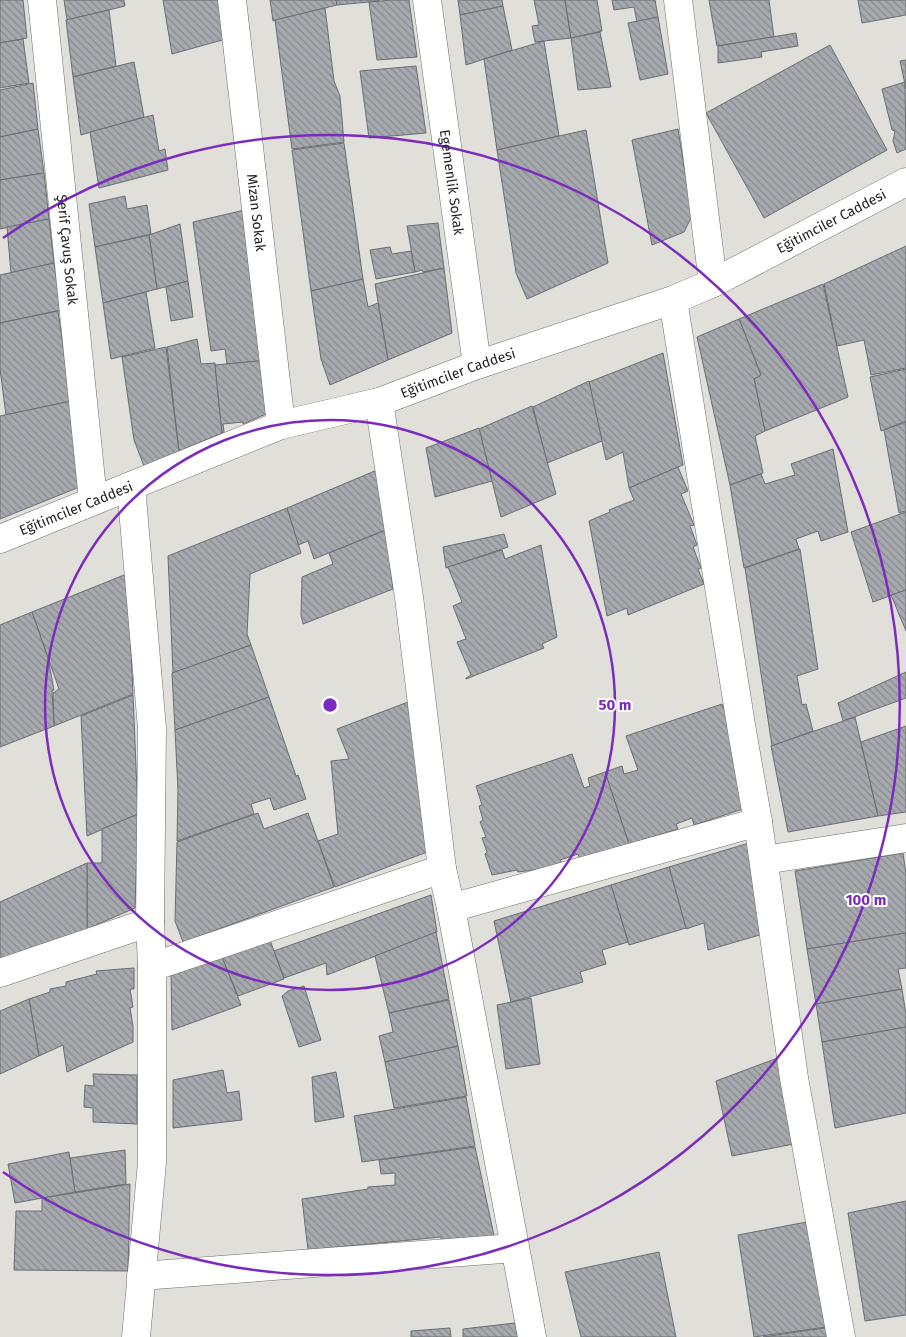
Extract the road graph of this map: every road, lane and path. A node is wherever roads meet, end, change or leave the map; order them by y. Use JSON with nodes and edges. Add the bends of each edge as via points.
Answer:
{"nodes":[{"id":1,"x":42,"y":0,"type":"edge"},
{"id":2,"x":232,"y":0,"type":"edge"},
{"id":3,"x":427,"y":0,"type":"edge"},
{"id":4,"x":678,"y":0,"type":"edge"},
{"id":5,"x":906,"y":182,"type":"edge"},
{"id":6,"x":713,"y":282,"type":"junction"},
{"id":7,"x":673,"y":300,"type":"junction"},
{"id":8,"x":477,"y":365,"type":"junction"},
{"id":9,"x":379,"y":402,"type":"junction"},
{"id":10,"x":282,"y":425,"type":"junction"},
{"id":11,"x":130,"y":486,"type":"junction"},
{"id":12,"x":94,"y":500,"type":"junction"},
{"id":13,"x":0,"y":539,"type":"edge"},
{"id":14,"x":758,"y":822,"type":"junction"},
{"id":15,"x":906,"y":838,"type":"edge"},
{"id":16,"x":764,"y":860,"type":"junction"},
{"id":17,"x":442,"y":869,"type":"junction"},
{"id":18,"x":451,"y":908,"type":"junction"},
{"id":19,"x":150,"y":922,"type":"junction"},
{"id":20,"x":152,"y":967,"type":"junction"},
{"id":21,"x":0,"y":973,"type":"edge"},
{"id":22,"x":515,"y":1248,"type":"junction"},
{"id":23,"x":141,"y":1276,"type":"junction"},
{"id":24,"x":136,"y":1337,"type":"edge"},
{"id":25,"x":532,"y":1337,"type":"edge"},
{"id":26,"x":841,"y":1337,"type":"edge"}],
"edges":[{"from":1,"to":12,"type":"street","name":"Şerif Çavuş Sokak"},
{"from":2,"to":10,"type":"street","name":"Mizan Sokak"},
{"from":3,"to":8,"type":"street","name":"Egemenlik Sokak"},
{"from":4,"to":6,"type":"street"},
{"from":5,"to":6,"type":"street","name":"Eğitimciler Caddesi"},
{"from":6,"to":7,"type":"street","name":"Eğitimciler Caddesi"},
{"from":7,"to":8,"type":"street","name":"Eğitimciler Caddesi"},
{"from":7,"to":14,"type":"street"},
{"from":8,"to":9,"type":"street","name":"Eğitimciler Caddesi"},
{"from":9,"to":10,"type":"street","name":"Eğitimciler Caddesi"},
{"from":9,"to":17,"type":"street","via":[[409,597]]},
{"from":10,"to":11,"type":"street","name":"Eğitimciler Caddesi"},
{"from":11,"to":12,"type":"street","name":"Eğitimciler Caddesi"},
{"from":11,"to":19,"type":"street","via":[[152,728]]},
{"from":12,"to":13,"type":"street","name":"Eğitimciler Caddesi"},
{"from":14,"to":16,"type":"street"},
{"from":14,"to":18,"type":"street"},
{"from":15,"to":16,"type":"street"},
{"from":16,"to":26,"type":"street","via":[[794,1078]]},
{"from":17,"to":18,"type":"street"},
{"from":17,"to":20,"type":"street"},
{"from":18,"to":22,"type":"street"},
{"from":19,"to":20,"type":"street"},
{"from":19,"to":21,"type":"street"},
{"from":20,"to":23,"type":"street","via":[[152,1162]]},
{"from":22,"to":23,"type":"street"},
{"from":22,"to":25,"type":"street"},
{"from":23,"to":24,"type":"street"}]}
